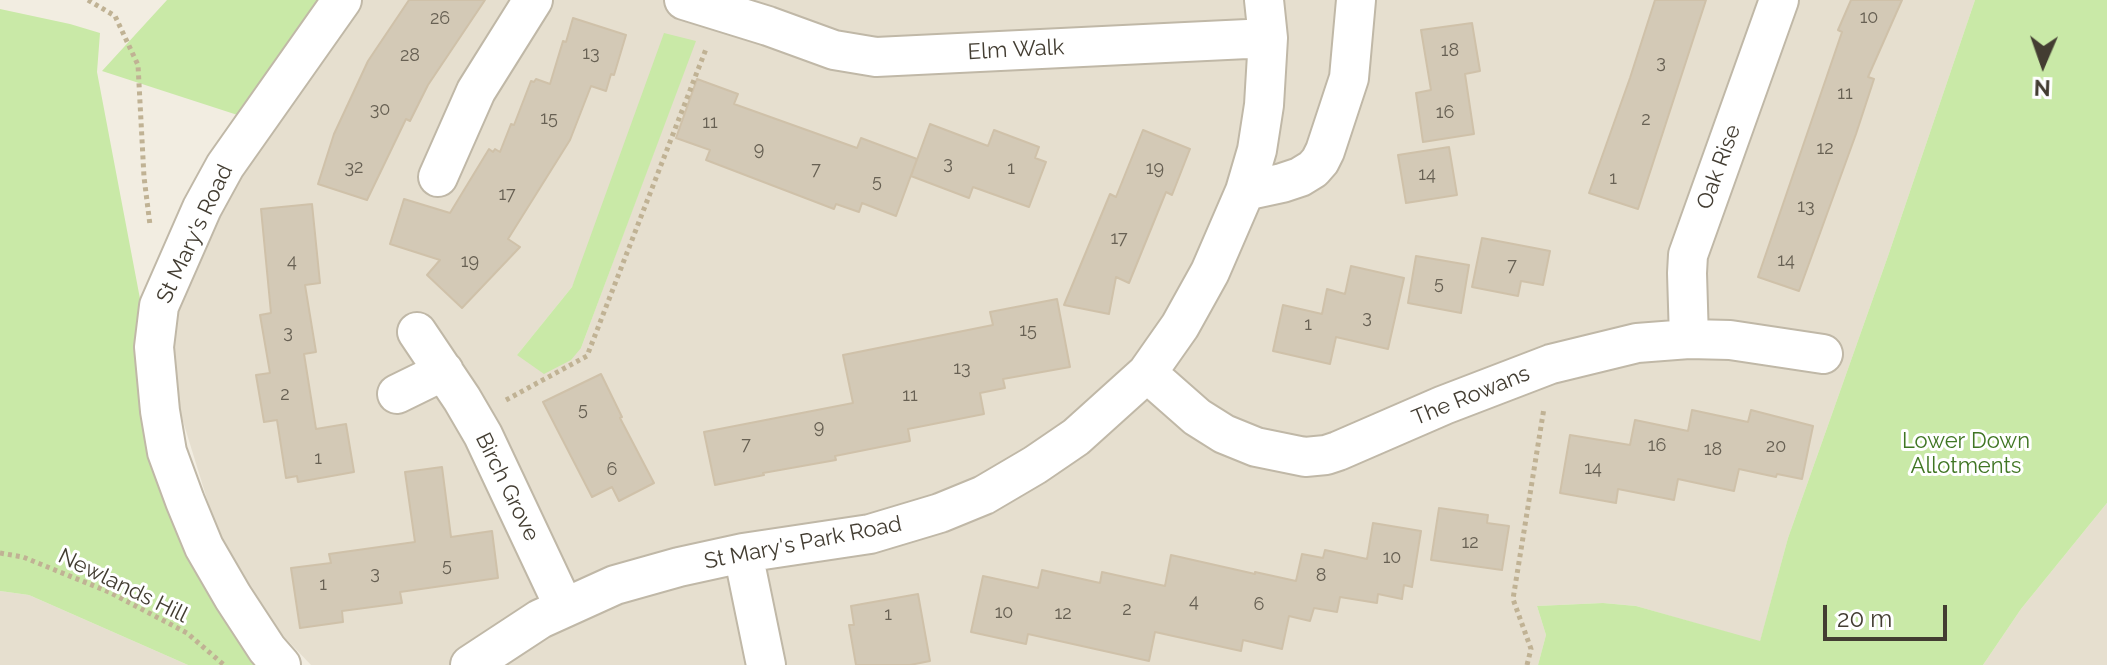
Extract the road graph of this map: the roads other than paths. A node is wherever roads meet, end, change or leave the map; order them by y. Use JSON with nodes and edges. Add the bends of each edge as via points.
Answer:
{"nodes":[{"id":1,"x":342,"y":0,"type":"edge"},
{"id":2,"x":533,"y":0,"type":"edge"},
{"id":3,"x":684,"y":0,"type":"edge"},
{"id":4,"x":1264,"y":0,"type":"edge"},
{"id":5,"x":1356,"y":0,"type":"edge"},
{"id":6,"x":1779,"y":0,"type":"edge"},
{"id":7,"x":772,"y":13,"type":"edge"},
{"id":8,"x":1268,"y":38,"type":"junction"},
{"id":9,"x":438,"y":177,"type":"dead end"},
{"id":10,"x":1245,"y":191,"type":"junction"},
{"id":11,"x":417,"y":332,"type":"dead end"},
{"id":12,"x":1689,"y":339,"type":"junction"},
{"id":13,"x":1823,"y":354,"type":"dead end"},
{"id":14,"x":444,"y":371,"type":"junction"},
{"id":15,"x":1147,"y":373,"type":"junction"},
{"id":16,"x":397,"y":394,"type":"dead end"},
{"id":17,"x":743,"y":553,"type":"junction"},
{"id":18,"x":564,"y":607,"type":"junction"},
{"id":19,"x":281,"y":665,"type":"edge"},
{"id":20,"x":470,"y":665,"type":"edge"},
{"id":21,"x":766,"y":665,"type":"edge"}],
"edges":[{"from":1,"to":19,"type":"street","name":"St Mary's Road","via":[[225,166],[202,208],[159,306],[154,347],[167,452],[185,501],[233,597]]},
{"from":2,"to":9,"type":"street","via":[[476,91]]},
{"from":3,"to":7,"type":"street","name":"Elm Walk","via":[[722,11]]},
{"from":4,"to":8,"type":"street","name":"St Mary's Park Road"},
{"from":5,"to":10,"type":"street","via":[[1349,78],[1322,156],[1300,177]]},
{"from":6,"to":12,"type":"street","name":"Oak Rise","via":[[1688,255]]},
{"from":7,"to":8,"type":"street","name":"Elm Walk","via":[[834,50],[876,57]]},
{"from":8,"to":10,"type":"street","name":"St Mary's Park Road","via":[[1264,105]]},
{"from":10,"to":15,"type":"street","name":"St Mary's Park Road","via":[[1196,299]]},
{"from":11,"to":14,"type":"street","name":"Birch Grove"},
{"from":12,"to":13,"type":"street","name":"The Rowans"},
{"from":12,"to":15,"type":"street","name":"The Rowans","via":[[1637,343],[1551,364],[1338,451],[1305,457],[1224,434]]},
{"from":14,"to":16,"type":"street"},
{"from":14,"to":18,"type":"street","name":"Birch Grove","via":[[502,472]]},
{"from":15,"to":17,"type":"street","name":"St Mary's Park Road","via":[[1076,437],[984,495],[870,534]]},
{"from":17,"to":18,"type":"street","name":"St Mary's Park Road","via":[[615,585]]},
{"from":17,"to":21,"type":"street"},
{"from":18,"to":20,"type":"street","name":"St Mary's Park Road"}]}
